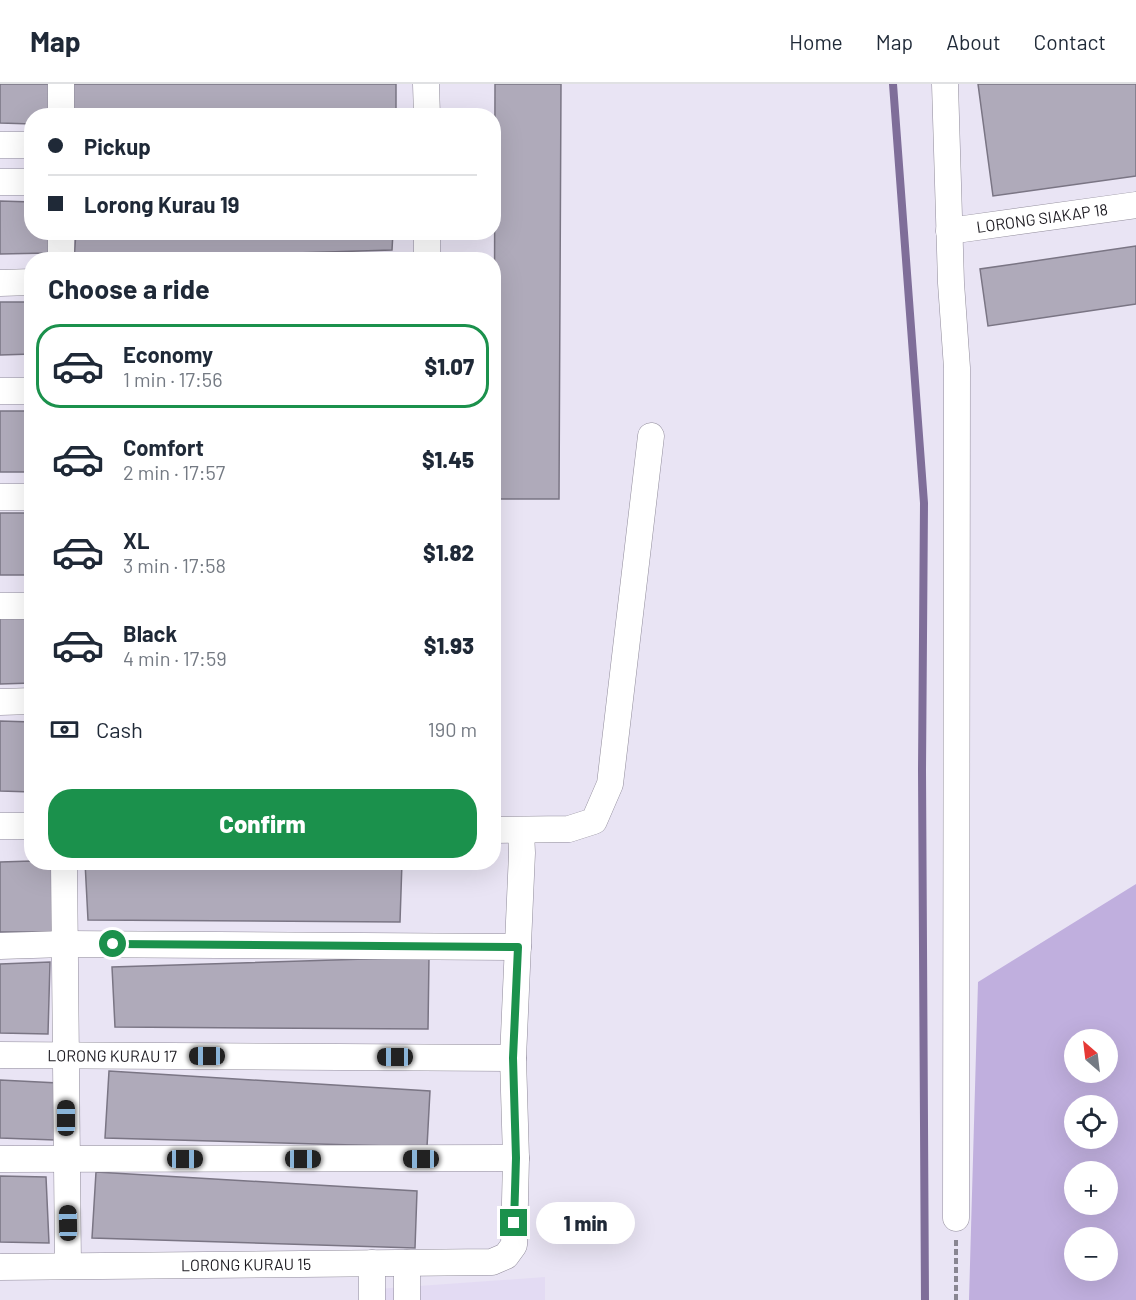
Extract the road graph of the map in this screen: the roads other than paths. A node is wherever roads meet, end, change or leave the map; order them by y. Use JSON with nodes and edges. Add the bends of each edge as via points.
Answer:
{"nodes":[{"id":1,"x":61,"y":84,"type":"edge"},
{"id":2,"x":426,"y":84,"type":"edge"},
{"id":3,"x":945,"y":84,"type":"edge"},
{"id":4,"x":61,"y":108,"type":"edge"},
{"id":5,"x":427,"y":108,"type":"edge"},
{"id":6,"x":0,"y":145,"type":"edge"},
{"id":7,"x":24,"y":145,"type":"edge"},
{"id":8,"x":0,"y":182,"type":"edge"},
{"id":9,"x":24,"y":182,"type":"edge"},
{"id":10,"x":1136,"y":205,"type":"edge"},
{"id":11,"x":950,"y":231,"type":"junction"},
{"id":12,"x":24,"y":282,"type":"edge"},
{"id":13,"x":0,"y":283,"type":"edge"},
{"id":14,"x":24,"y":390,"type":"edge"},
{"id":15,"x":0,"y":391,"type":"edge"},
{"id":16,"x":651,"y":436,"type":"dead end"},
{"id":17,"x":0,"y":497,"type":"edge"},
{"id":18,"x":24,"y":497,"type":"edge"},
{"id":19,"x":0,"y":606,"type":"edge"},
{"id":20,"x":24,"y":606,"type":"edge"},
{"id":21,"x":24,"y":701,"type":"edge"},
{"id":22,"x":0,"y":702,"type":"edge"},
{"id":23,"x":0,"y":826,"type":"edge"},
{"id":24,"x":24,"y":826,"type":"edge"},
{"id":25,"x":501,"y":830,"type":"edge"},
{"id":26,"x":521,"y":831,"type":"junction"},
{"id":27,"x":64,"y":870,"type":"edge"},
{"id":28,"x":65,"y":944,"type":"junction"},
{"id":29,"x":0,"y":946,"type":"edge"},
{"id":30,"x":518,"y":947,"type":"junction"},
{"id":31,"x":0,"y":1055,"type":"edge"},
{"id":32,"x":66,"y":1055,"type":"junction"},
{"id":33,"x":513,"y":1058,"type":"junction"},
{"id":34,"x":516,"y":1158,"type":"junction"},
{"id":35,"x":0,"y":1159,"type":"edge"},
{"id":36,"x":67,"y":1160,"type":"junction"},
{"id":37,"x":956,"y":1218,"type":"road end"},
{"id":38,"x":372,"y":1263,"type":"junction"},
{"id":39,"x":407,"y":1263,"type":"junction"},
{"id":40,"x":68,"y":1265,"type":"junction"},
{"id":41,"x":0,"y":1267,"type":"edge"},
{"id":42,"x":372,"y":1300,"type":"edge"},
{"id":43,"x":407,"y":1300,"type":"edge"}],
"edges":[{"from":1,"to":4,"type":"street"},
{"from":2,"to":5,"type":"street"},
{"from":3,"to":11,"type":"street"},
{"from":6,"to":7,"type":"street"},
{"from":8,"to":9,"type":"street"},
{"from":10,"to":11,"type":"street","name":"LORONG SIAKAP 18"},
{"from":11,"to":37,"type":"street","via":[[957,368]]},
{"from":12,"to":13,"type":"street"},
{"from":14,"to":15,"type":"street"},
{"from":16,"to":26,"type":"street","via":[[610,784],[594,821],[568,829]]},
{"from":17,"to":18,"type":"street"},
{"from":19,"to":20,"type":"street"},
{"from":21,"to":22,"type":"street"},
{"from":23,"to":24,"type":"street"},
{"from":25,"to":26,"type":"street"},
{"from":26,"to":30,"type":"street"},
{"from":27,"to":28,"type":"street"},
{"from":28,"to":29,"type":"street"},
{"from":28,"to":30,"type":"street"},
{"from":28,"to":32,"type":"street"},
{"from":30,"to":33,"type":"street"},
{"from":31,"to":32,"type":"street","name":"LORONG KURAU 17"},
{"from":32,"to":33,"type":"street","name":"LORONG KURAU 17"},
{"from":32,"to":36,"type":"street"},
{"from":33,"to":34,"type":"street"},
{"from":34,"to":36,"type":"street"},
{"from":34,"to":39,"type":"street","name":"LORONG KURAU 15","via":[[514,1245],[506,1256],[492,1262]]},
{"from":35,"to":36,"type":"street"},
{"from":36,"to":40,"type":"street"},
{"from":38,"to":39,"type":"street","name":"LORONG KURAU 15"},
{"from":38,"to":40,"type":"street","name":"LORONG KURAU 15"},
{"from":38,"to":42,"type":"street"},
{"from":39,"to":43,"type":"street"},
{"from":40,"to":41,"type":"street","name":"LORONG KURAU 15"}]}
